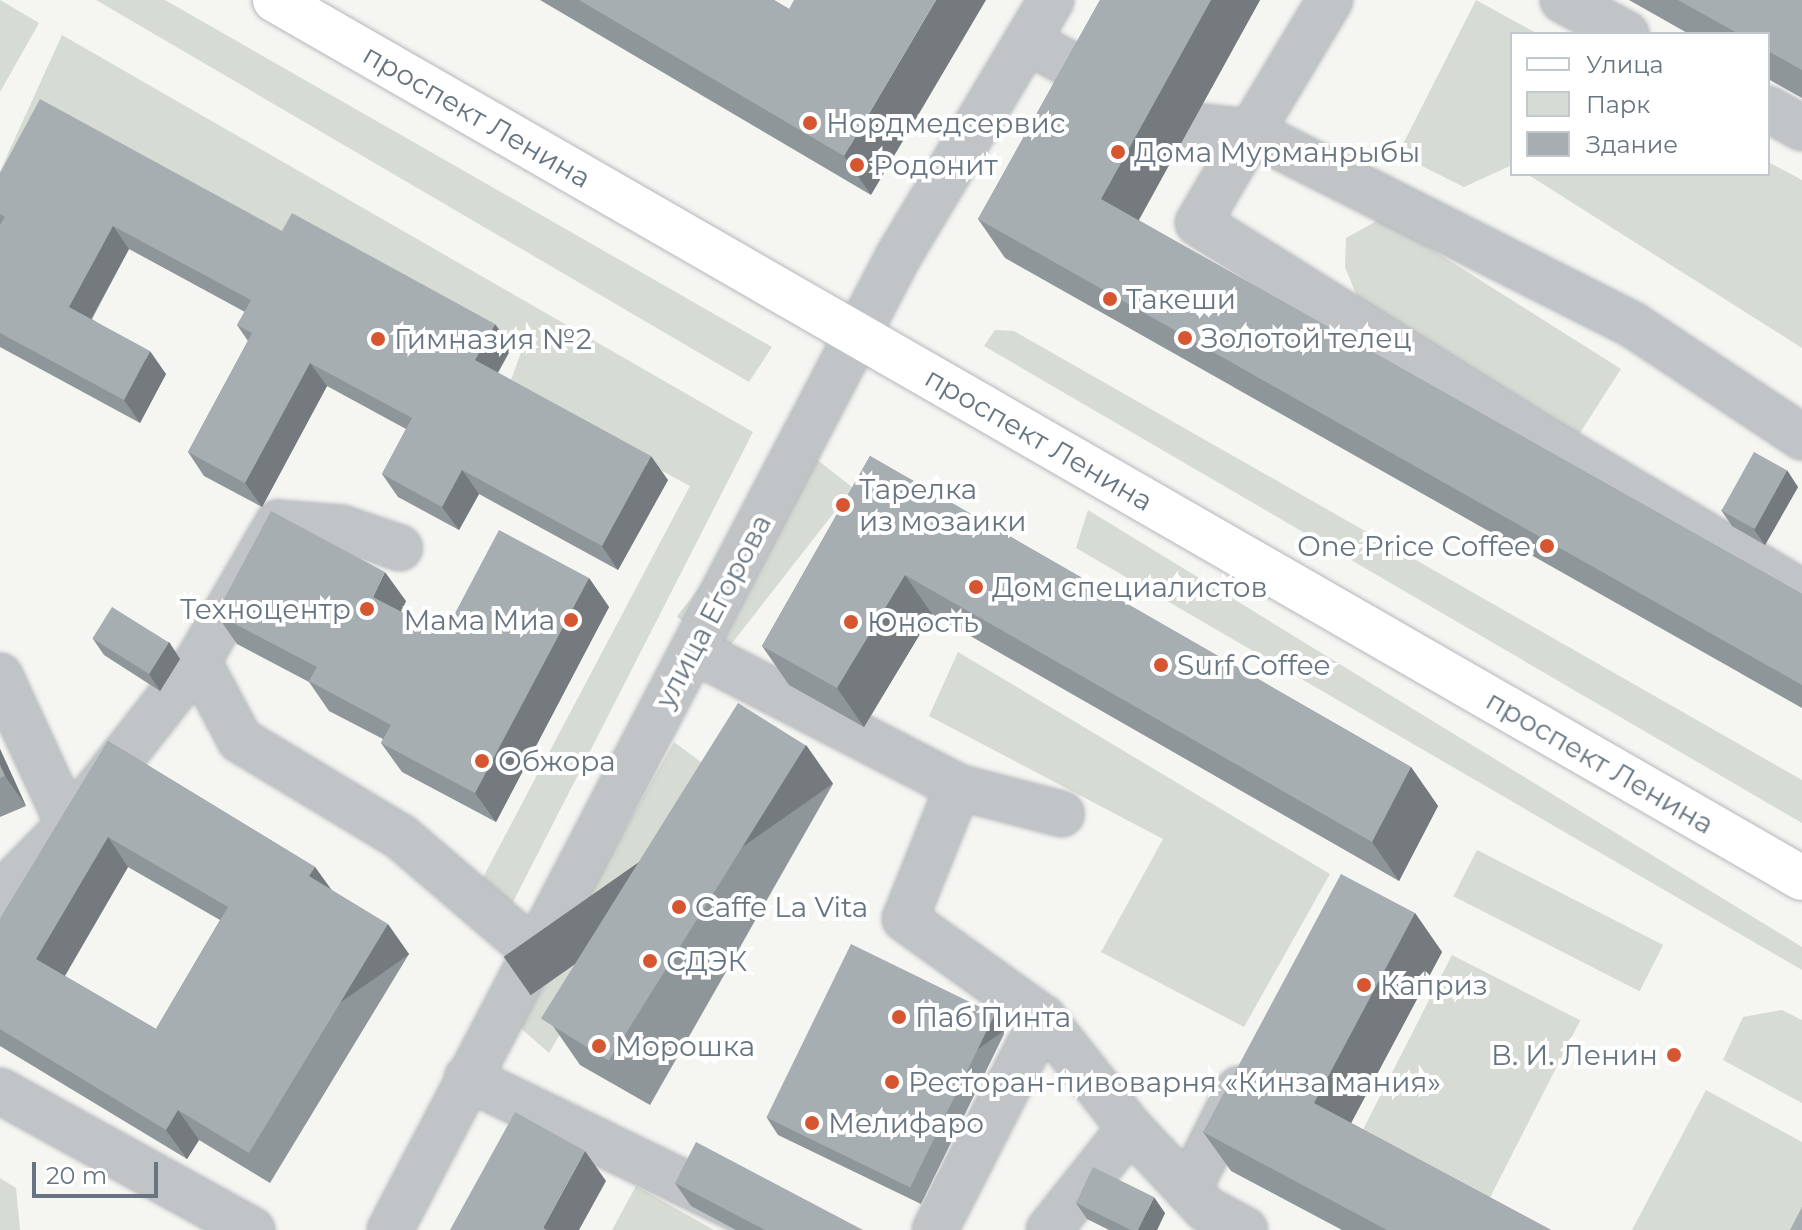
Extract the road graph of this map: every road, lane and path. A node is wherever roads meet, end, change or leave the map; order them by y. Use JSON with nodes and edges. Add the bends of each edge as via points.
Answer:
{"nodes":[{"id":1,"x":275,"y":0,"type":"edge"},
{"id":2,"x":1051,"y":0,"type":"edge"},
{"id":3,"x":1330,"y":0,"type":"edge"},
{"id":4,"x":1563,"y":0,"type":"edge"},
{"id":5,"x":1622,"y":32,"type":"edge"},
{"id":6,"x":1027,"y":41,"type":"junction"},
{"id":7,"x":1104,"y":83,"type":"edge"},
{"id":8,"x":1770,"y":110,"type":"edge"},
{"id":9,"x":1188,"y":125,"type":"dead end"},
{"id":10,"x":1802,"y":128,"type":"edge"},
{"id":11,"x":1251,"y":132,"type":"junction"},
{"id":12,"x":857,"y":334,"type":"junction"},
{"id":13,"x":1802,"y":437,"type":"edge"},
{"id":14,"x":400,"y":548,"type":"dead end"},
{"id":15,"x":1802,"y":592,"type":"edge"},
{"id":16,"x":693,"y":650,"type":"junction"},
{"id":17,"x":198,"y":661,"type":"junction"},
{"id":18,"x":0,"y":676,"type":"edge"},
{"id":19,"x":958,"y":787,"type":"junction"},
{"id":20,"x":1062,"y":814,"type":"dead end"},
{"id":21,"x":69,"y":825,"type":"junction"},
{"id":22,"x":1802,"y":878,"type":"edge"},
{"id":23,"x":0,"y":895,"type":"edge"},
{"id":24,"x":533,"y":950,"type":"junction"},
{"id":25,"x":1043,"y":1018,"type":"junction"},
{"id":26,"x":1258,"y":1052,"type":"edge"},
{"id":27,"x":467,"y":1078,"type":"junction"},
{"id":28,"x":0,"y":1091,"type":"edge"},
{"id":29,"x":1130,"y":1128,"type":"junction"},
{"id":30,"x":1188,"y":1190,"type":"junction"},
{"id":31,"x":252,"y":1230,"type":"edge"},
{"id":32,"x":390,"y":1230,"type":"edge"},
{"id":33,"x":782,"y":1230,"type":"edge"},
{"id":34,"x":935,"y":1230,"type":"edge"},
{"id":35,"x":1049,"y":1230,"type":"edge"},
{"id":36,"x":1245,"y":1230,"type":"edge"}],
"edges":[{"from":1,"to":12,"type":"main road","name":"проспект Ленина"},
{"from":2,"to":6,"type":"street","name":"улица Егорова"},
{"from":3,"to":11,"type":"street"},
{"from":4,"to":5,"type":"street"},
{"from":6,"to":7,"type":"street"},
{"from":6,"to":12,"type":"street","name":"улица Егорова"},
{"from":8,"to":10,"type":"street"},
{"from":9,"to":11,"type":"street"},
{"from":11,"to":13,"type":"street","via":[[1633,325]]},
{"from":11,"to":15,"type":"street","via":[[1198,223]]},
{"from":12,"to":16,"type":"street","name":"улица Егорова"},
{"from":12,"to":22,"type":"main road","name":"проспект Ленина"},
{"from":14,"to":17,"type":"street","via":[[342,528],[278,523]]},
{"from":16,"to":19,"type":"street"},
{"from":16,"to":24,"type":"street","name":"улица Егорова"},
{"from":17,"to":21,"type":"street"},
{"from":17,"to":24,"type":"street","via":[[240,740],[401,837]]},
{"from":18,"to":21,"type":"street"},
{"from":19,"to":20,"type":"street"},
{"from":19,"to":25,"type":"street","via":[[905,919]]},
{"from":21,"to":23,"type":"street"},
{"from":24,"to":27,"type":"street","name":"улица Егорова"},
{"from":25,"to":29,"type":"street"},
{"from":25,"to":34,"type":"street"},
{"from":26,"to":30,"type":"street"},
{"from":27,"to":32,"type":"street","name":"улица Егорова"},
{"from":27,"to":33,"type":"street"},
{"from":28,"to":31,"type":"street"},
{"from":29,"to":30,"type":"street"},
{"from":29,"to":35,"type":"street"},
{"from":30,"to":36,"type":"street","via":[[1206,1209]]}]}
